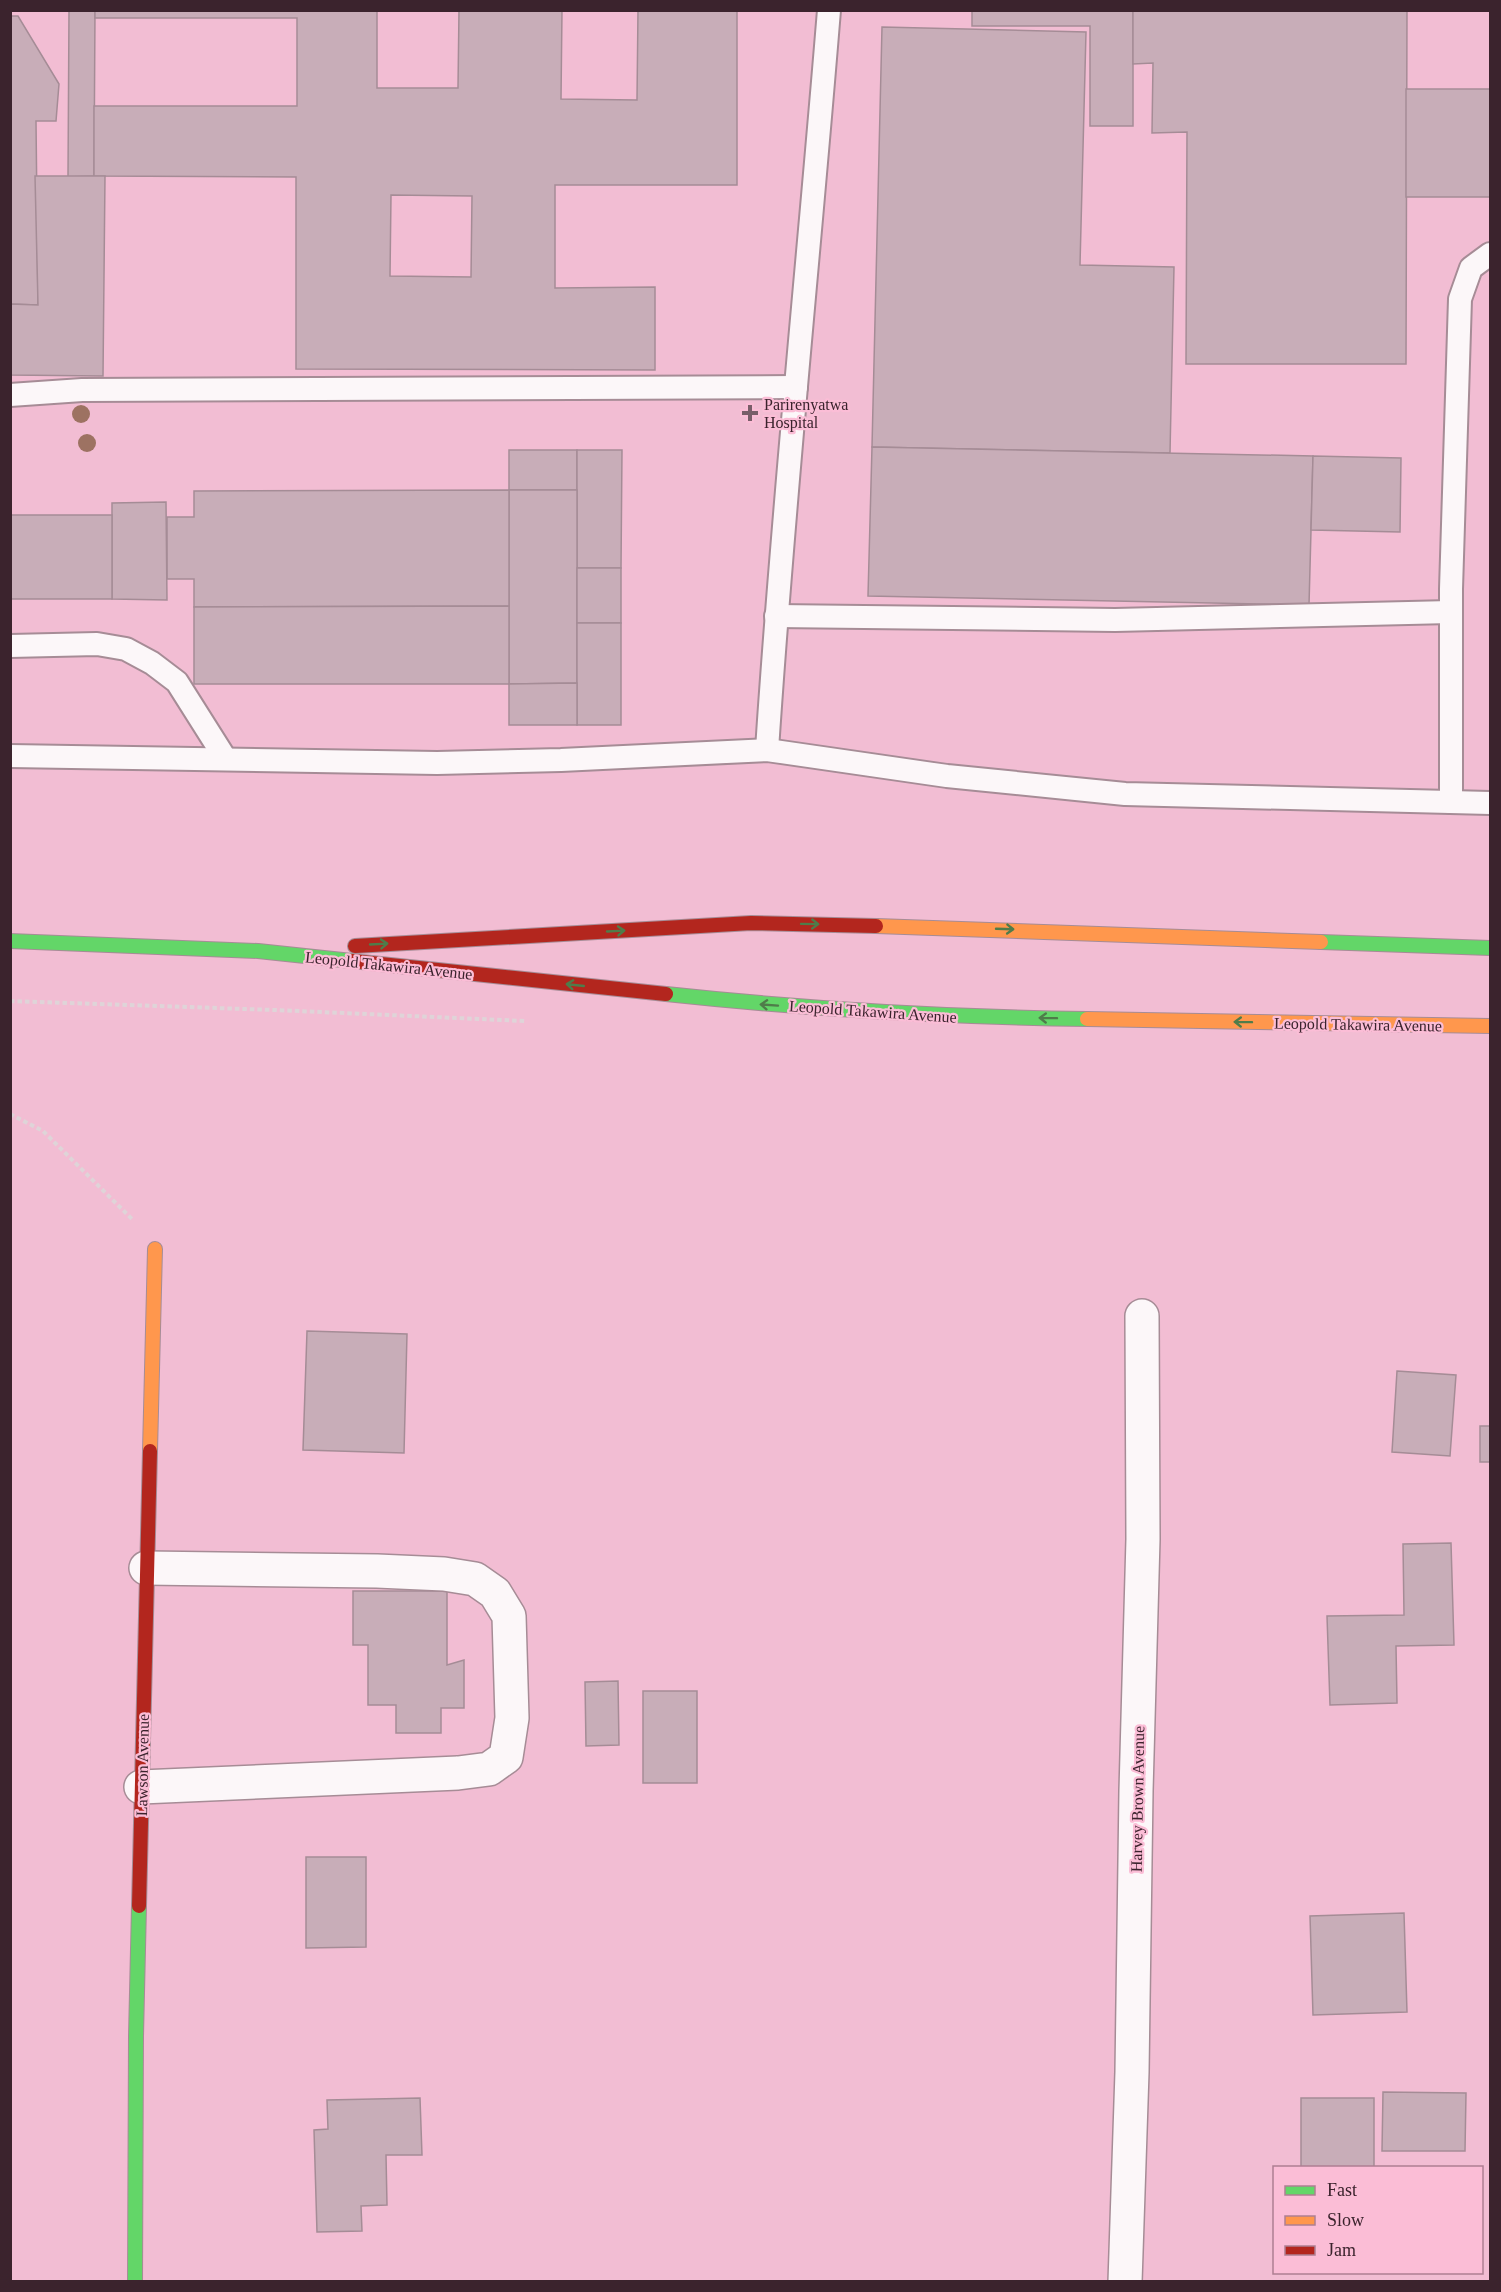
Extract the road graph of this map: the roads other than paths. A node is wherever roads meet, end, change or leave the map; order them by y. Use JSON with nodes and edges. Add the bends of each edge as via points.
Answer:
{"nodes":[{"id":1,"x":830,"y":10,"type":"edge"},
{"id":2,"x":1491,"y":254,"type":"edge"},
{"id":3,"x":795,"y":387,"type":"junction"},
{"id":4,"x":10,"y":395,"type":"edge"},
{"id":5,"x":1451,"y":612,"type":"junction"},
{"id":6,"x":776,"y":616,"type":"junction"},
{"id":7,"x":10,"y":646,"type":"edge"},
{"id":8,"x":767,"y":750,"type":"junction"},
{"id":9,"x":10,"y":756,"type":"edge"},
{"id":10,"x":225,"y":758,"type":"junction"},
{"id":11,"x":1451,"y":802,"type":"junction"},
{"id":12,"x":1491,"y":803,"type":"edge"},
{"id":13,"x":10,"y":941,"type":"edge"},
{"id":14,"x":1491,"y":948,"type":"edge"},
{"id":15,"x":258,"y":951,"type":"junction"},
{"id":16,"x":1491,"y":1026,"type":"edge"},
{"id":17,"x":154,"y":1250,"type":"road end"},
{"id":18,"x":1142,"y":1316,"type":"dead end"},
{"id":19,"x":146,"y":1568,"type":"junction"},
{"id":20,"x":141,"y":1788,"type":"junction"},
{"id":21,"x":135,"y":2282,"type":"edge"},
{"id":22,"x":1125,"y":2282,"type":"edge"}],
"edges":[{"from":1,"to":3,"type":"lane"},
{"from":2,"to":5,"type":"lane","via":[[1471,268],[1460,300]]},
{"from":3,"to":4,"type":"lane","via":[[82,390]]},
{"from":3,"to":6,"type":"lane"},
{"from":5,"to":6,"type":"lane","via":[[1115,620]]},
{"from":5,"to":11,"type":"lane"},
{"from":6,"to":8,"type":"lane"},
{"from":7,"to":10,"type":"lane","via":[[97,644],[126,648],[177,682]]},
{"from":8,"to":10,"type":"lane","via":[[448,762]]},
{"from":8,"to":11,"type":"lane","via":[[947,776],[1125,794]]},
{"from":9,"to":10,"type":"lane"},
{"from":11,"to":12,"type":"lane"},
{"from":13,"to":15,"type":"main road","name":"Leopold Takawira Avenue"},
{"from":15,"to":14,"type":"main road","name":"Leopold Takawira Avenue","one_way":true,"via":[[751,923]]},
{"from":16,"to":15,"type":"main road","name":"Leopold Takawira Avenue","one_way":true,"via":[[957,1017],[756,1004]]},
{"from":17,"to":19,"type":"main road","name":"Lawson Avenue"},
{"from":18,"to":22,"type":"street","name":"Harvey Brown Avenue","via":[[1143,1539]]},
{"from":19,"to":20,"type":"main road","name":"Lawson Avenue"},
{"from":19,"to":20,"type":"street","via":[[377,1571],[475,1579],[495,1593],[509,1616],[512,1718],[506,1757],[489,1769]]},
{"from":20,"to":21,"type":"main road","name":"Lawson Avenue"}]}
